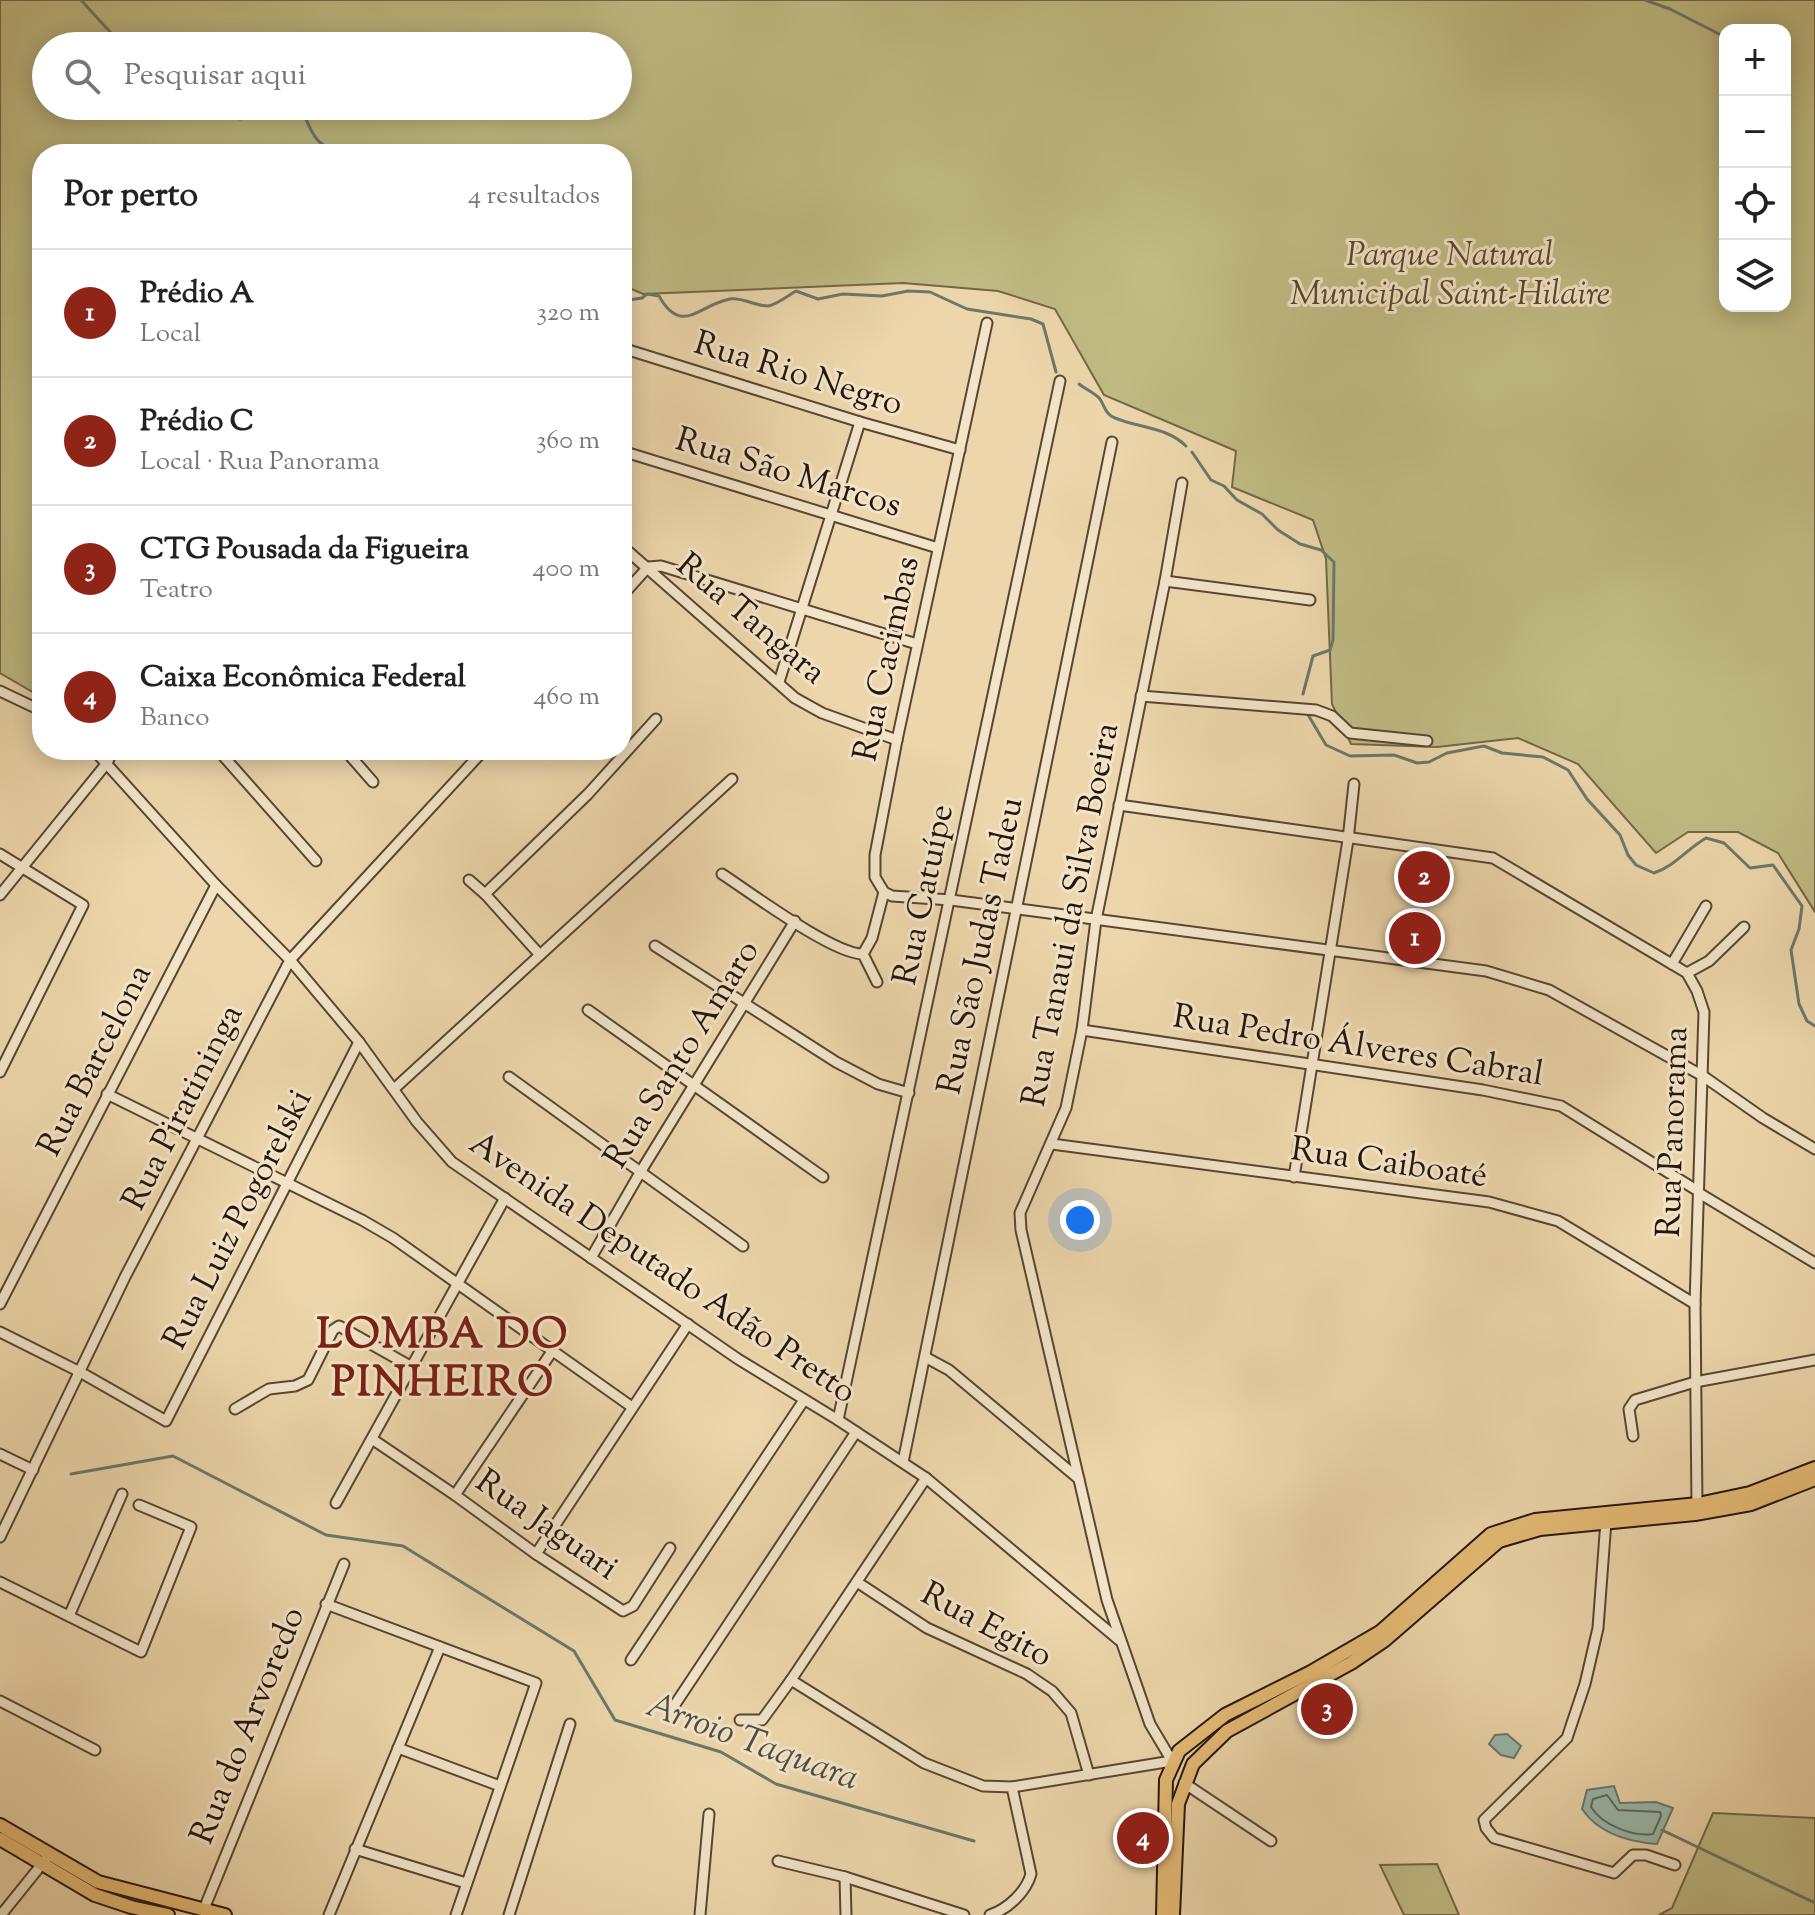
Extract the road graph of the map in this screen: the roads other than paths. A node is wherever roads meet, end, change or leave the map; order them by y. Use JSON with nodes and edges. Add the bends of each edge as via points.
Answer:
{"nodes":[{"id":1,"x":987,"y":323,"type":"dead end"},
{"id":2,"x":632,"y":351,"type":"edge"},
{"id":3,"x":1060,"y":381,"type":"dead end"},
{"id":4,"x":860,"y":422,"type":"junction"},
{"id":5,"x":1112,"y":442,"type":"dead end"},
{"id":6,"x":960,"y":450,"type":"junction"},
{"id":7,"x":632,"y":454,"type":"edge"},
{"id":8,"x":1182,"y":483,"type":"dead end"},
{"id":9,"x":831,"y":514,"type":"junction"},
{"id":10,"x":938,"y":548,"type":"junction"},
{"id":11,"x":632,"y":554,"type":"edge"},
{"id":12,"x":648,"y":567,"type":"junction"},
{"id":13,"x":1165,"y":581,"type":"junction"},
{"id":14,"x":632,"y":585,"type":"edge"},
{"id":15,"x":1310,"y":600,"type":"dead end"},
{"id":16,"x":802,"y":608,"type":"junction"},
{"id":17,"x":917,"y":644,"type":"junction"},
{"id":18,"x":779,"y":682,"type":"junction"},
{"id":19,"x":0,"y":691,"type":"edge"},
{"id":20,"x":1141,"y":696,"type":"junction"},
{"id":21,"x":32,"y":706,"type":"edge"},
{"id":22,"x":656,"y":719,"type":"dead end"},
{"id":23,"x":897,"y":740,"type":"junction"},
{"id":24,"x":1427,"y":741,"type":"dead end"},
{"id":25,"x":632,"y":745,"type":"edge"},
{"id":26,"x":104,"y":760,"type":"edge"},
{"id":27,"x":108,"y":760,"type":"edge"},
{"id":28,"x":227,"y":760,"type":"edge"},
{"id":29,"x":354,"y":760,"type":"edge"},
{"id":30,"x":475,"y":760,"type":"edge"},
{"id":31,"x":619,"y":760,"type":"edge"},
{"id":32,"x":107,"y":763,"type":"junction"},
{"id":33,"x":732,"y":779,"type":"dead end"},
{"id":34,"x":373,"y":782,"type":"dead end"},
{"id":35,"x":1354,"y":784,"type":"dead end"},
{"id":36,"x":1119,"y":805,"type":"junction"},
{"id":37,"x":1348,"y":840,"type":"junction"},
{"id":38,"x":0,"y":854,"type":"edge"},
{"id":39,"x":316,"y":861,"type":"dead end"},
{"id":40,"x":21,"y":869,"type":"junction"},
{"id":41,"x":722,"y":874,"type":"dead end"},
{"id":42,"x":469,"y":880,"type":"dead end"},
{"id":43,"x":216,"y":885,"type":"junction"},
{"id":44,"x":884,"y":892,"type":"junction"},
{"id":45,"x":485,"y":894,"type":"junction"},
{"id":46,"x":0,"y":895,"type":"edge"},
{"id":47,"x":951,"y":900,"type":"junction"},
{"id":48,"x":1706,"y":906,"type":"dead end"},
{"id":49,"x":1016,"y":909,"type":"junction"},
{"id":50,"x":1096,"y":920,"type":"junction"},
{"id":51,"x":795,"y":921,"type":"junction"},
{"id":52,"x":1744,"y":927,"type":"dead end"},
{"id":53,"x":655,"y":946,"type":"dead end"},
{"id":54,"x":1330,"y":951,"type":"junction"},
{"id":55,"x":863,"y":954,"type":"junction"},
{"id":56,"x":540,"y":955,"type":"junction"},
{"id":57,"x":290,"y":960,"type":"junction"},
{"id":58,"x":1672,"y":964,"type":"junction"},
{"id":59,"x":1687,"y":973,"type":"junction"},
{"id":60,"x":877,"y":982,"type":"dead end"},
{"id":61,"x":745,"y":1004,"type":"junction"},
{"id":62,"x":588,"y":1010,"type":"dead end"},
{"id":63,"x":1082,"y":1030,"type":"junction"},
{"id":64,"x":359,"y":1042,"type":"junction"},
{"id":65,"x":1313,"y":1065,"type":"junction"},
{"id":66,"x":0,"y":1072,"type":"edge"},
{"id":67,"x":1703,"y":1076,"type":"junction"},
{"id":68,"x":509,"y":1077,"type":"dead end"},
{"id":69,"x":695,"y":1087,"type":"junction"},
{"id":70,"x":394,"y":1089,"type":"junction"},
{"id":71,"x":909,"y":1093,"type":"junction"},
{"id":72,"x":107,"y":1094,"type":"junction"},
{"id":73,"x":197,"y":1137,"type":"junction"},
{"id":74,"x":1052,"y":1144,"type":"junction"},
{"id":75,"x":1815,"y":1149,"type":"edge"},
{"id":76,"x":641,"y":1171,"type":"junction"},
{"id":77,"x":823,"y":1177,"type":"dead end"},
{"id":78,"x":1294,"y":1177,"type":"junction"},
{"id":79,"x":288,"y":1183,"type":"junction"},
{"id":80,"x":1698,"y":1192,"type":"junction"},
{"id":81,"x":505,"y":1198,"type":"junction"},
{"id":82,"x":743,"y":1246,"type":"dead end"},
{"id":83,"x":591,"y":1258,"type":"junction"},
{"id":84,"x":1815,"y":1263,"type":"edge"},
{"id":85,"x":458,"y":1282,"type":"junction"},
{"id":86,"x":0,"y":1304,"type":"edge"},
{"id":87,"x":1695,"y":1304,"type":"junction"},
{"id":88,"x":688,"y":1324,"type":"junction"},
{"id":89,"x":0,"y":1332,"type":"edge"},
{"id":90,"x":553,"y":1350,"type":"junction"},
{"id":91,"x":925,"y":1357,"type":"junction"},
{"id":92,"x":1815,"y":1360,"type":"edge"},
{"id":93,"x":410,"y":1366,"type":"junction"},
{"id":94,"x":80,"y":1372,"type":"junction"},
{"id":95,"x":1695,"y":1382,"type":"junction"},
{"id":96,"x":804,"y":1400,"type":"junction"},
{"id":97,"x":632,"y":1407,"type":"junction"},
{"id":98,"x":235,"y":1409,"type":"dead end"},
{"id":99,"x":838,"y":1420,"type":"junction"},
{"id":100,"x":856,"y":1432,"type":"junction"},
{"id":101,"x":1633,"y":1436,"type":"dead end"},
{"id":102,"x":372,"y":1439,"type":"junction"},
{"id":103,"x":0,"y":1454,"type":"edge"},
{"id":104,"x":903,"y":1462,"type":"junction"},
{"id":105,"x":1815,"y":1468,"type":"edge"},
{"id":106,"x":33,"y":1470,"type":"junction"},
{"id":107,"x":926,"y":1478,"type":"junction"},
{"id":108,"x":1079,"y":1479,"type":"junction"},
{"id":109,"x":1815,"y":1479,"type":"edge"},
{"id":110,"x":122,"y":1494,"type":"dead end"},
{"id":111,"x":455,"y":1495,"type":"junction"},
{"id":112,"x":336,"y":1503,"type":"dead end"},
{"id":113,"x":139,"y":1505,"type":"dead end"},
{"id":114,"x":1697,"y":1509,"type":"junction"},
{"id":115,"x":1606,"y":1521,"type":"junction"},
{"id":116,"x":0,"y":1537,"type":"edge"},
{"id":117,"x":670,"y":1548,"type":"dead end"},
{"id":118,"x":536,"y":1554,"type":"junction"},
{"id":119,"x":344,"y":1564,"type":"dead end"},
{"id":120,"x":0,"y":1582,"type":"edge"},
{"id":121,"x":857,"y":1582,"type":"junction"},
{"id":122,"x":326,"y":1604,"type":"junction"},
{"id":123,"x":69,"y":1616,"type":"junction"},
{"id":124,"x":1119,"y":1640,"type":"junction"},
{"id":125,"x":440,"y":1647,"type":"junction"},
{"id":126,"x":631,"y":1660,"type":"dead end"},
{"id":127,"x":791,"y":1680,"type":"junction"},
{"id":128,"x":0,"y":1701,"type":"edge"},
{"id":129,"x":672,"y":1709,"type":"dead end"},
{"id":130,"x":740,"y":1720,"type":"dead end"},
{"id":131,"x":570,"y":1724,"type":"dead end"},
{"id":132,"x":398,"y":1748,"type":"junction"},
{"id":133,"x":95,"y":1750,"type":"dead end"},
{"id":134,"x":1176,"y":1756,"type":"junction"},
{"id":135,"x":1193,"y":1764,"type":"junction"},
{"id":136,"x":1089,"y":1775,"type":"junction"},
{"id":137,"x":1166,"y":1780,"type":"junction"},
{"id":138,"x":1184,"y":1783,"type":"junction"},
{"id":139,"x":500,"y":1786,"type":"junction"},
{"id":140,"x":1012,"y":1787,"type":"junction"},
{"id":141,"x":709,"y":1814,"type":"dead end"},
{"id":142,"x":0,"y":1825,"type":"edge"},
{"id":143,"x":0,"y":1839,"type":"edge"},
{"id":144,"x":1271,"y":1841,"type":"dead end"},
{"id":145,"x":355,"y":1849,"type":"junction"},
{"id":146,"x":45,"y":1860,"type":"junction"},
{"id":147,"x":778,"y":1861,"type":"dead end"},
{"id":148,"x":1675,"y":1865,"type":"dead end"},
{"id":149,"x":845,"y":1877,"type":"junction"},
{"id":150,"x":466,"y":1883,"type":"junction"},
{"id":151,"x":204,"y":1909,"type":"junction"},
{"id":152,"x":1,"y":1915,"type":"edge"},
{"id":153,"x":168,"y":1915,"type":"edge"},
{"id":154,"x":225,"y":1915,"type":"edge"},
{"id":155,"x":329,"y":1915,"type":"edge"},
{"id":156,"x":456,"y":1915,"type":"edge"},
{"id":157,"x":509,"y":1915,"type":"edge"},
{"id":158,"x":700,"y":1915,"type":"edge"},
{"id":159,"x":846,"y":1915,"type":"edge"},
{"id":160,"x":964,"y":1915,"type":"edge"},
{"id":161,"x":990,"y":1915,"type":"edge"},
{"id":162,"x":1163,"y":1915,"type":"edge"},
{"id":163,"x":1173,"y":1915,"type":"edge"}],
"edges":[{"from":1,"to":6,"type":"street","name":"Rua Cacimbas"},
{"from":2,"to":4,"type":"street","name":"Rua Rio Negro"},
{"from":3,"to":47,"type":"street","name":"Rua Catuípe"},
{"from":4,"to":6,"type":"street","name":"Rua Rio Negro"},
{"from":4,"to":9,"type":"street"},
{"from":5,"to":49,"type":"street","name":"Rua São Judas Tadeu"},
{"from":6,"to":10,"type":"street","name":"Rua Cacimbas"},
{"from":7,"to":9,"type":"street","name":"Rua São Marcos"},
{"from":8,"to":13,"type":"street","name":"Rua Tanaui da Silva Boeira"},
{"from":9,"to":10,"type":"street","name":"Rua São Marcos"},
{"from":9,"to":16,"type":"street"},
{"from":10,"to":17,"type":"street","name":"Rua Cacimbas"},
{"from":11,"to":12,"type":"street","name":"Rua Tangara"},
{"from":12,"to":14,"type":"street"},
{"from":12,"to":16,"type":"street","via":[[673,568]]},
{"from":12,"to":18,"type":"street","name":"Rua Tangara"},
{"from":13,"to":15,"type":"street"},
{"from":13,"to":20,"type":"street","name":"Rua Tanaui da Silva Boeira"},
{"from":16,"to":17,"type":"street"},
{"from":16,"to":18,"type":"street"},
{"from":17,"to":23,"type":"street","name":"Rua Cacimbas"},
{"from":18,"to":23,"type":"street","name":"Rua Tangara","via":[[822,713]]},
{"from":19,"to":21,"type":"street"},
{"from":20,"to":24,"type":"street","via":[[1316,710],[1350,733]]},
{"from":20,"to":36,"type":"street","name":"Rua Tanaui da Silva Boeira"},
{"from":22,"to":25,"type":"street"},
{"from":23,"to":44,"type":"street","name":"Rua Cacimbas","via":[[875,855],[875,877]]},
{"from":26,"to":32,"type":"street","name":"Avenida Deputado Adão Pretto"},
{"from":27,"to":32,"type":"street"},
{"from":28,"to":39,"type":"street"},
{"from":29,"to":34,"type":"street"},
{"from":30,"to":57,"type":"street","name":"Rua Piratininga"},
{"from":31,"to":45,"type":"street"},
{"from":32,"to":40,"type":"street"},
{"from":32,"to":43,"type":"street","name":"Avenida Deputado Adão Pretto"},
{"from":33,"to":56,"type":"street"},
{"from":35,"to":37,"type":"street"},
{"from":36,"to":37,"type":"street"},
{"from":36,"to":50,"type":"street","name":"Rua Tanaui da Silva Boeira"},
{"from":37,"to":54,"type":"street"},
{"from":37,"to":58,"type":"street","via":[[1493,858]]},
{"from":38,"to":40,"type":"street"},
{"from":40,"to":46,"type":"street"},
{"from":40,"to":66,"type":"street","via":[[83,905]]},
{"from":41,"to":51,"type":"street"},
{"from":42,"to":45,"type":"street"},
{"from":43,"to":57,"type":"street","name":"Avenida Deputado Adão Pretto"},
{"from":43,"to":72,"type":"street","name":"Rua Barcelona"},
{"from":44,"to":47,"type":"street"},
{"from":44,"to":55,"type":"street","name":"Rua Cacimbas"},
{"from":45,"to":56,"type":"street"},
{"from":47,"to":49,"type":"street"},
{"from":47,"to":71,"type":"street","name":"Rua Catuípe"},
{"from":48,"to":58,"type":"street"},
{"from":49,"to":50,"type":"street"},
{"from":49,"to":91,"type":"street","name":"Rua São Judas Tadeu"},
{"from":50,"to":54,"type":"street"},
{"from":50,"to":63,"type":"street","name":"Rua Tanaui da Silva Boeira"},
{"from":51,"to":55,"type":"street","via":[[826,942]]},
{"from":51,"to":61,"type":"street","name":"Rua Santo Amaro"},
{"from":52,"to":59,"type":"street","via":[[1709,961]]},
{"from":53,"to":61,"type":"street"},
{"from":54,"to":65,"type":"street"},
{"from":54,"to":67,"type":"street","via":[[1486,971],[1549,990]]},
{"from":55,"to":60,"type":"street"},
{"from":56,"to":70,"type":"street"},
{"from":57,"to":64,"type":"street","name":"Avenida Deputado Adão Pretto"},
{"from":57,"to":73,"type":"street","name":"Rua Piratininga"},
{"from":58,"to":59,"type":"street"},
{"from":59,"to":67,"type":"street","name":"Rua Panorama","via":[[1704,1012]]},
{"from":61,"to":69,"type":"street","name":"Rua Santo Amaro"},
{"from":61,"to":71,"type":"street","via":[[836,1062]]},
{"from":62,"to":69,"type":"street"},
{"from":63,"to":65,"type":"street","name":"Rua Pedro Álveres Cabral"},
{"from":63,"to":74,"type":"street","name":"Rua Tanaui da Silva Boeira","via":[[1066,1108]]},
{"from":64,"to":70,"type":"street","name":"Avenida Deputado Adão Pretto"},
{"from":64,"to":79,"type":"street","name":"Rua Luiz Pogorelski"},
{"from":65,"to":78,"type":"street"},
{"from":65,"to":80,"type":"street","name":"Rua Pedro Álveres Cabral","via":[[1561,1106]]},
{"from":67,"to":75,"type":"street"},
{"from":67,"to":80,"type":"street","name":"Rua Panorama"},
{"from":68,"to":76,"type":"street"},
{"from":69,"to":76,"type":"street","name":"Rua Santo Amaro"},
{"from":69,"to":77,"type":"street"},
{"from":70,"to":81,"type":"street","name":"Avenida Deputado Adão Pretto","via":[[452,1162]]},
{"from":71,"to":99,"type":"street","name":"Rua Catuípe"},
{"from":72,"to":73,"type":"street"},
{"from":72,"to":86,"type":"street","name":"Rua Barcelona"},
{"from":73,"to":79,"type":"street"},
{"from":73,"to":94,"type":"street","name":"Rua Piratininga"},
{"from":74,"to":78,"type":"street","name":"Rua Caiboaté"},
{"from":74,"to":108,"type":"street","name":"Rua Tanaui da Silva Boeira","via":[[1020,1213],[1021,1230]]},
{"from":76,"to":82,"type":"street"},
{"from":76,"to":83,"type":"street","name":"Rua Santo Amaro"},
{"from":78,"to":87,"type":"street","name":"Rua Caiboaté","via":[[1489,1202],[1558,1221]]},
{"from":79,"to":85,"type":"street","via":[[362,1220]]},
{"from":79,"to":94,"type":"street","name":"Rua Luiz Pogorelski","via":[[166,1421]]},
{"from":80,"to":84,"type":"street","name":"Rua Pedro Álveres Cabral"},
{"from":80,"to":87,"type":"street","name":"Rua Panorama"},
{"from":81,"to":83,"type":"street","name":"Avenida Deputado Adão Pretto"},
{"from":81,"to":85,"type":"street"},
{"from":83,"to":88,"type":"street","name":"Avenida Deputado Adão Pretto"},
{"from":85,"to":90,"type":"street"},
{"from":85,"to":93,"type":"street"},
{"from":87,"to":95,"type":"street","name":"Rua Panorama"},
{"from":88,"to":96,"type":"street","name":"Avenida Deputado Adão Pretto"},
{"from":88,"to":97,"type":"street"},
{"from":89,"to":94,"type":"street"},
{"from":90,"to":97,"type":"street"},
{"from":90,"to":111,"type":"street"},
{"from":91,"to":104,"type":"street","name":"Rua São Judas Tadeu"},
{"from":91,"to":108,"type":"street","via":[[949,1370]]},
{"from":92,"to":95,"type":"street"},
{"from":93,"to":98,"type":"street","via":[[339,1326],[308,1380],[269,1389]]},
{"from":93,"to":102,"type":"street"},
{"from":94,"to":106,"type":"street","name":"Rua Piratininga"},
{"from":95,"to":101,"type":"street","via":[[1635,1400],[1629,1409]]},
{"from":95,"to":114,"type":"street","name":"Rua Panorama"},
{"from":96,"to":99,"type":"street","name":"Avenida Deputado Adão Pretto"},
{"from":96,"to":126,"type":"street"},
{"from":97,"to":118,"type":"street"},
{"from":99,"to":100,"type":"street","name":"Avenida Deputado Adão Pretto"},
{"from":100,"to":104,"type":"street","name":"Avenida Deputado Adão Pretto"},
{"from":100,"to":129,"type":"street"},
{"from":102,"to":111,"type":"street","name":"Rua Jaguari"},
{"from":102,"to":112,"type":"street"},
{"from":103,"to":106,"type":"street"},
{"from":104,"to":107,"type":"street","name":"Avenida Deputado Adão Pretto"},
{"from":105,"to":114,"type":"main road"},
{"from":106,"to":116,"type":"street","name":"Rua Piratininga"},
{"from":107,"to":121,"type":"street"},
{"from":107,"to":124,"type":"street","name":"Avenida Deputado Adão Pretto"},
{"from":108,"to":124,"type":"street","name":"Rua Tanaui da Silva Boeira"},
{"from":109,"to":114,"type":"main road","via":[[1751,1504]]},
{"from":110,"to":123,"type":"street"},
{"from":111,"to":118,"type":"street","name":"Rua Jaguari"},
{"from":113,"to":123,"type":"street","via":[[191,1527],[143,1649],[137,1652]]},
{"from":114,"to":115,"type":"main road"},
{"from":114,"to":134,"type":"main road","via":[[1535,1520],[1491,1534],[1380,1632],[1225,1715]]},
{"from":115,"to":135,"type":"main road","via":[[1540,1529],[1499,1541],[1385,1640],[1227,1731]]},
{"from":115,"to":148,"type":"street","via":[[1598,1628],[1567,1738],[1484,1820],[1494,1838],[1614,1873],[1633,1855]]},
{"from":117,"to":118,"type":"street","name":"Rua Jaguari","via":[[633,1606],[623,1611]]},
{"from":119,"to":122,"type":"street","name":"Rua do Arvoredo"},
{"from":120,"to":123,"type":"street"},
{"from":121,"to":127,"type":"street"},
{"from":121,"to":136,"type":"street","name":"Rua Egito","via":[[927,1628],[1052,1691],[1071,1713]]},
{"from":122,"to":125,"type":"street"},
{"from":122,"to":151,"type":"street","name":"Rua do Arvoredo"},
{"from":124,"to":134,"type":"street","name":"Rua Tanaui da Silva Boeira","via":[[1150,1724]]},
{"from":125,"to":132,"type":"street"},
{"from":125,"to":139,"type":"street","via":[[536,1683]]},
{"from":127,"to":130,"type":"street","via":[[762,1720]]},
{"from":127,"to":140,"type":"street","via":[[924,1763],[983,1786]]},
{"from":128,"to":133,"type":"street"},
{"from":131,"to":157,"type":"street"},
{"from":132,"to":139,"type":"street"},
{"from":132,"to":145,"type":"street"},
{"from":134,"to":135,"type":"main road"},
{"from":134,"to":136,"type":"street"},
{"from":134,"to":137,"type":"main road"},
{"from":135,"to":138,"type":"main road"},
{"from":136,"to":140,"type":"street"},
{"from":137,"to":138,"type":"main road"},
{"from":137,"to":162,"type":"main road"},
{"from":138,"to":144,"type":"street"},
{"from":138,"to":163,"type":"main road","via":[[1178,1804]]},
{"from":139,"to":150,"type":"street"},
{"from":140,"to":161,"type":"street","via":[[1031,1874],[1028,1886]]},
{"from":141,"to":158,"type":"street"},
{"from":142,"to":146,"type":"main road"},
{"from":143,"to":146,"type":"main road"},
{"from":145,"to":150,"type":"street"},
{"from":145,"to":155,"type":"street"},
{"from":146,"to":151,"type":"main road","via":[[98,1882]]},
{"from":146,"to":152,"type":"street"},
{"from":146,"to":153,"type":"main road","via":[[95,1895]]},
{"from":147,"to":149,"type":"street"},
{"from":149,"to":159,"type":"street"},
{"from":149,"to":160,"type":"street"},
{"from":150,"to":156,"type":"street"},
{"from":151,"to":154,"type":"main road"}]}
